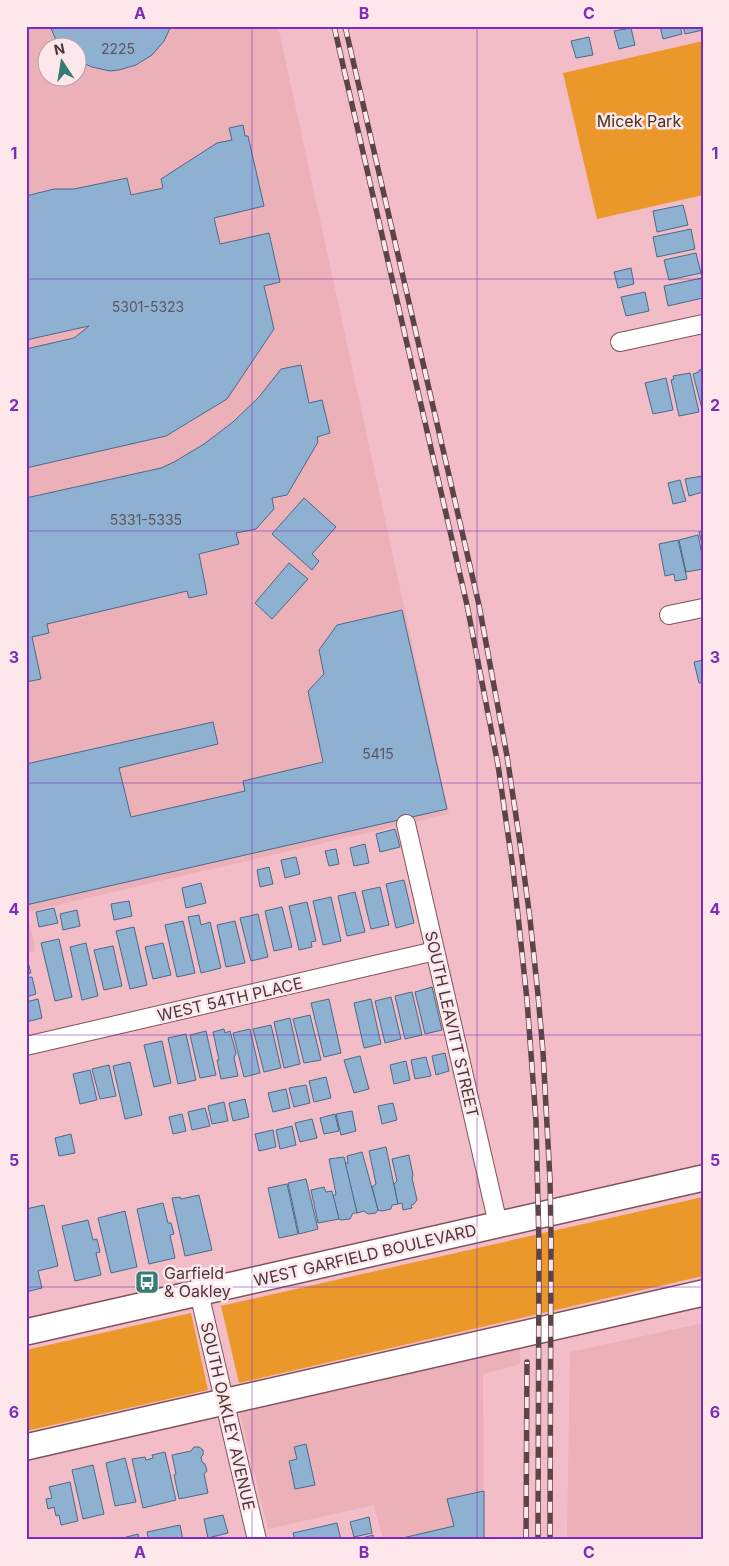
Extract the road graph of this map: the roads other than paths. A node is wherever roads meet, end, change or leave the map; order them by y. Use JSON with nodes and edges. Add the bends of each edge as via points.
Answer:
{"nodes":[{"id":1,"x":703,"y":324,"type":"edge"},
{"id":2,"x":620,"y":342,"type":"dead end"},
{"id":3,"x":703,"y":608,"type":"edge"},
{"id":4,"x":669,"y":615,"type":"dead end"},
{"id":5,"x":406,"y":824,"type":"dead end"},
{"id":6,"x":435,"y":951,"type":"junction"},
{"id":7,"x":26,"y":1046,"type":"edge"},
{"id":8,"x":703,"y":1178,"type":"edge"},
{"id":9,"x":498,"y":1224,"type":"junction"},
{"id":10,"x":200,"y":1293,"type":"junction"},
{"id":11,"x":703,"y":1293,"type":"edge"},
{"id":12,"x":26,"y":1332,"type":"edge"},
{"id":13,"x":225,"y":1402,"type":"junction"},
{"id":14,"x":26,"y":1447,"type":"edge"},
{"id":15,"x":257,"y":1540,"type":"edge"}],
"edges":[{"from":1,"to":2,"type":"street"},
{"from":3,"to":4,"type":"street"},
{"from":5,"to":6,"type":"street","name":"SOUTH LEAVITT STREET"},
{"from":6,"to":7,"type":"street","name":"WEST 54TH PLACE"},
{"from":6,"to":9,"type":"street","name":"SOUTH LEAVITT STREET"},
{"from":8,"to":9,"type":"street","name":"WEST GARFIELD BOULEVARD"},
{"from":9,"to":10,"type":"street","name":"WEST GARFIELD BOULEVARD"},
{"from":10,"to":12,"type":"street","name":"WEST GARFIELD BOULEVARD"},
{"from":10,"to":13,"type":"street","name":"SOUTH OAKLEY AVENUE"},
{"from":11,"to":13,"type":"street"},
{"from":13,"to":14,"type":"street"},
{"from":13,"to":15,"type":"street","name":"SOUTH OAKLEY AVENUE"}]}
